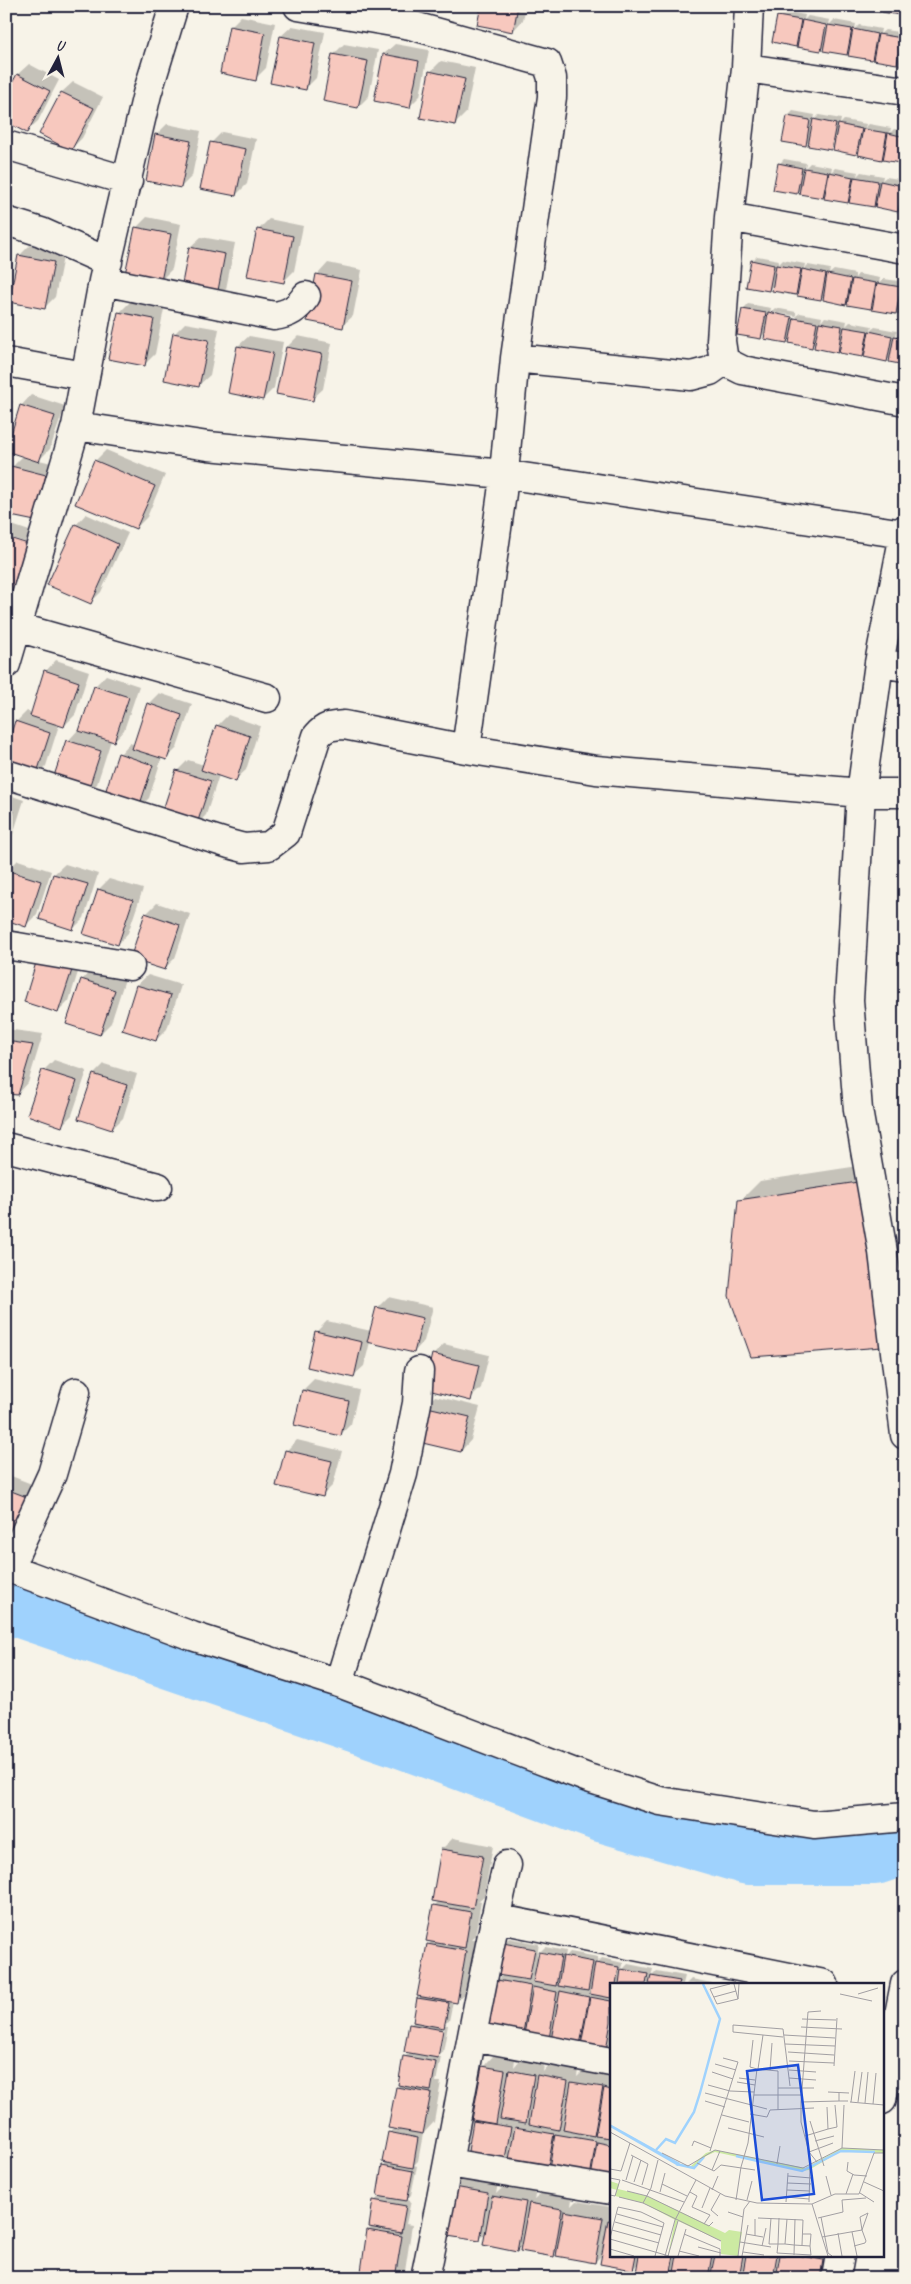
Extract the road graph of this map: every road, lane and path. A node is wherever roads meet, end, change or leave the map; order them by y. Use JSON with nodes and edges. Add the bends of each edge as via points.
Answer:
{"nodes":[{"id":1,"x":174,"y":6,"type":"edge"},
{"id":2,"x":298,"y":6,"type":"edge"},
{"id":3,"x":749,"y":6,"type":"edge"},
{"id":4,"x":355,"y":11,"type":"edge"},
{"id":5,"x":412,"y":16,"type":"edge"},
{"id":6,"x":746,"y":68,"type":"junction"},
{"id":7,"x":905,"y":91,"type":"edge"},
{"id":8,"x":6,"y":145,"type":"edge"},
{"id":9,"x":128,"y":181,"type":"junction"},
{"id":10,"x":729,"y":218,"type":"junction"},
{"id":11,"x":6,"y":221,"type":"edge"},
{"id":12,"x":905,"y":249,"type":"edge"},
{"id":13,"x":106,"y":272,"type":"junction"},
{"id":14,"x":306,"y":296,"type":"dead end"},
{"id":15,"x":515,"y":358,"type":"junction"},
{"id":16,"x":724,"y":361,"type":"junction"},
{"id":17,"x":6,"y":362,"type":"edge"},
{"id":18,"x":86,"y":376,"type":"junction"},
{"id":19,"x":905,"y":402,"type":"edge"},
{"id":20,"x":76,"y":426,"type":"junction"},
{"id":21,"x":503,"y":474,"type":"junction"},
{"id":22,"x":904,"y":532,"type":"edge"},
{"id":23,"x":12,"y":626,"type":"edge"},
{"id":24,"x":6,"y":664,"type":"edge"},
{"id":25,"x":892,"y":665,"type":"edge"},
{"id":26,"x":267,"y":698,"type":"dead end"},
{"id":27,"x":466,"y":749,"type":"junction"},
{"id":28,"x":6,"y":774,"type":"edge"},
{"id":29,"x":861,"y":793,"type":"junction"},
{"id":30,"x":905,"y":793,"type":"edge"},
{"id":31,"x":6,"y":945,"type":"edge"},
{"id":32,"x":130,"y":966,"type":"dead end"},
{"id":33,"x":6,"y":1147,"type":"edge"},
{"id":34,"x":158,"y":1187,"type":"dead end"},
{"id":35,"x":894,"y":1250,"type":"edge"},
{"id":36,"x":419,"y":1371,"type":"dead end"},
{"id":37,"x":76,"y":1392,"type":"dead end"},
{"id":38,"x":905,"y":1435,"type":"edge"},
{"id":39,"x":8,"y":1567,"type":"edge"},
{"id":40,"x":339,"y":1683,"type":"junction"},
{"id":41,"x":905,"y":1817,"type":"edge"},
{"id":42,"x":507,"y":1865,"type":"dead end"},
{"id":43,"x":495,"y":1918,"type":"junction"},
{"id":44,"x":819,"y":1983,"type":"edge"},
{"id":45,"x":897,"y":1993,"type":"edge"},
{"id":46,"x":472,"y":2036,"type":"junction"},
{"id":47,"x":610,"y":2062,"type":"edge"},
{"id":48,"x":884,"y":2086,"type":"edge"},
{"id":49,"x":449,"y":2163,"type":"junction"},
{"id":50,"x":610,"y":2190,"type":"edge"},
{"id":51,"x":840,"y":2256,"type":"edge"},
{"id":52,"x":425,"y":2278,"type":"edge"},
{"id":53,"x":836,"y":2278,"type":"edge"}],
"edges":[{"from":1,"to":9,"type":"street","via":[[148,94]]},
{"from":2,"to":4,"type":"street"},
{"from":3,"to":6,"type":"street"},
{"from":4,"to":5,"type":"street"},
{"from":5,"to":15,"type":"street","via":[[547,63],[550,70],[552,97]]},
{"from":6,"to":7,"type":"street"},
{"from":6,"to":10,"type":"street"},
{"from":8,"to":9,"type":"street"},
{"from":9,"to":13,"type":"street"},
{"from":10,"to":12,"type":"street"},
{"from":10,"to":16,"type":"street","via":[[722,341]]},
{"from":11,"to":13,"type":"street","via":[[41,232]]},
{"from":13,"to":14,"type":"street","via":[[274,316],[294,310]]},
{"from":13,"to":18,"type":"street"},
{"from":15,"to":16,"type":"street","via":[[691,376],[710,371]]},
{"from":15,"to":21,"type":"street"},
{"from":16,"to":19,"type":"street","via":[[742,370]]},
{"from":17,"to":18,"type":"street"},
{"from":18,"to":20,"type":"street"},
{"from":20,"to":21,"type":"street","via":[[208,446]]},
{"from":20,"to":23,"type":"street"},
{"from":21,"to":22,"type":"street"},
{"from":21,"to":27,"type":"street"},
{"from":22,"to":25,"type":"street"},
{"from":23,"to":24,"type":"street"},
{"from":23,"to":26,"type":"street"},
{"from":25,"to":29,"type":"street"},
{"from":27,"to":28,"type":"street","via":[[344,725],[327,726],[317,736],[286,833],[279,841],[257,848],[229,844]]},
{"from":27,"to":29,"type":"street","via":[[596,770]]},
{"from":29,"to":30,"type":"street"},
{"from":29,"to":35,"type":"street","via":[[849,1000],[858,1110]]},
{"from":31,"to":32,"type":"street"},
{"from":33,"to":34,"type":"street"},
{"from":35,"to":38,"type":"street"},
{"from":36,"to":40,"type":"street","via":[[417,1403],[403,1474]]},
{"from":37,"to":39,"type":"street","via":[[52,1474]]},
{"from":39,"to":40,"type":"street","via":[[192,1636]]},
{"from":40,"to":41,"type":"street","via":[[588,1778],[660,1802],[814,1825]]},
{"from":42,"to":43,"type":"street"},
{"from":43,"to":44,"type":"street"},
{"from":43,"to":46,"type":"street"},
{"from":45,"to":48,"type":"street"},
{"from":46,"to":47,"type":"street"},
{"from":46,"to":49,"type":"street"},
{"from":49,"to":50,"type":"street"},
{"from":49,"to":52,"type":"street"},
{"from":51,"to":53,"type":"street"}]}
